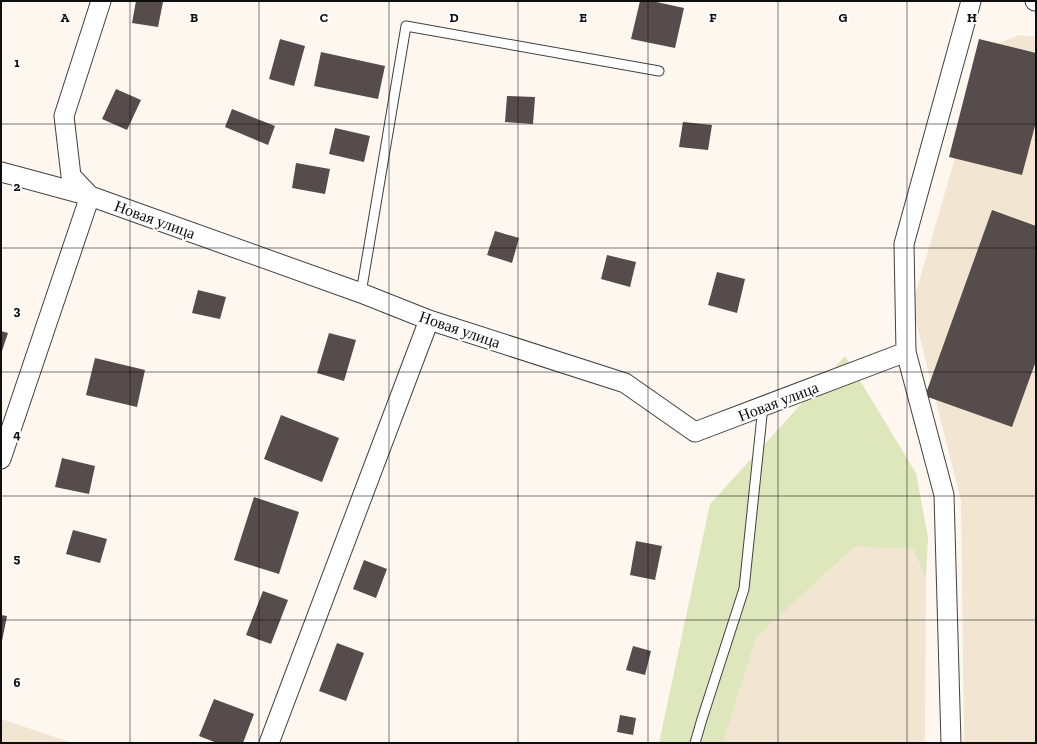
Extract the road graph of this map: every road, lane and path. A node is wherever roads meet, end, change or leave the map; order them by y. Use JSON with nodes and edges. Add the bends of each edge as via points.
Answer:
{"nodes":[{"id":1,"x":101,"y":1,"type":"edge"},
{"id":2,"x":971,"y":1,"type":"edge"},
{"id":3,"x":659,"y":71,"type":"dead end"},
{"id":4,"x":1,"y":172,"type":"edge"},
{"id":5,"x":90,"y":196,"type":"junction"},
{"id":6,"x":361,"y":293,"type":"junction"},
{"id":7,"x":429,"y":320,"type":"junction"},
{"id":8,"x":906,"y":352,"type":"junction"},
{"id":9,"x":763,"y":406,"type":"junction"},
{"id":10,"x":1,"y":459,"type":"edge"},
{"id":11,"x":269,"y":743,"type":"edge"},
{"id":12,"x":695,"y":743,"type":"edge"},
{"id":13,"x":951,"y":743,"type":"edge"}],
"edges":[{"from":1,"to":5,"type":"street","via":[[64,116],[71,176]]},
{"from":2,"to":8,"type":"street","via":[[904,244]]},
{"from":3,"to":6,"type":"lane","via":[[406,26]]},
{"from":4,"to":5,"type":"street","name":"Новая улица"},
{"from":5,"to":6,"type":"street","name":"Новая улица"},
{"from":5,"to":10,"type":"street"},
{"from":6,"to":7,"type":"street","name":"Новая улица"},
{"from":7,"to":9,"type":"street","name":"Новая улица","via":[[625,383],[695,432]]},
{"from":7,"to":11,"type":"street"},
{"from":8,"to":9,"type":"street","name":"Новая улица"},
{"from":8,"to":13,"type":"street","via":[[944,495]]},
{"from":9,"to":12,"type":"lane","via":[[744,589]]}]}
